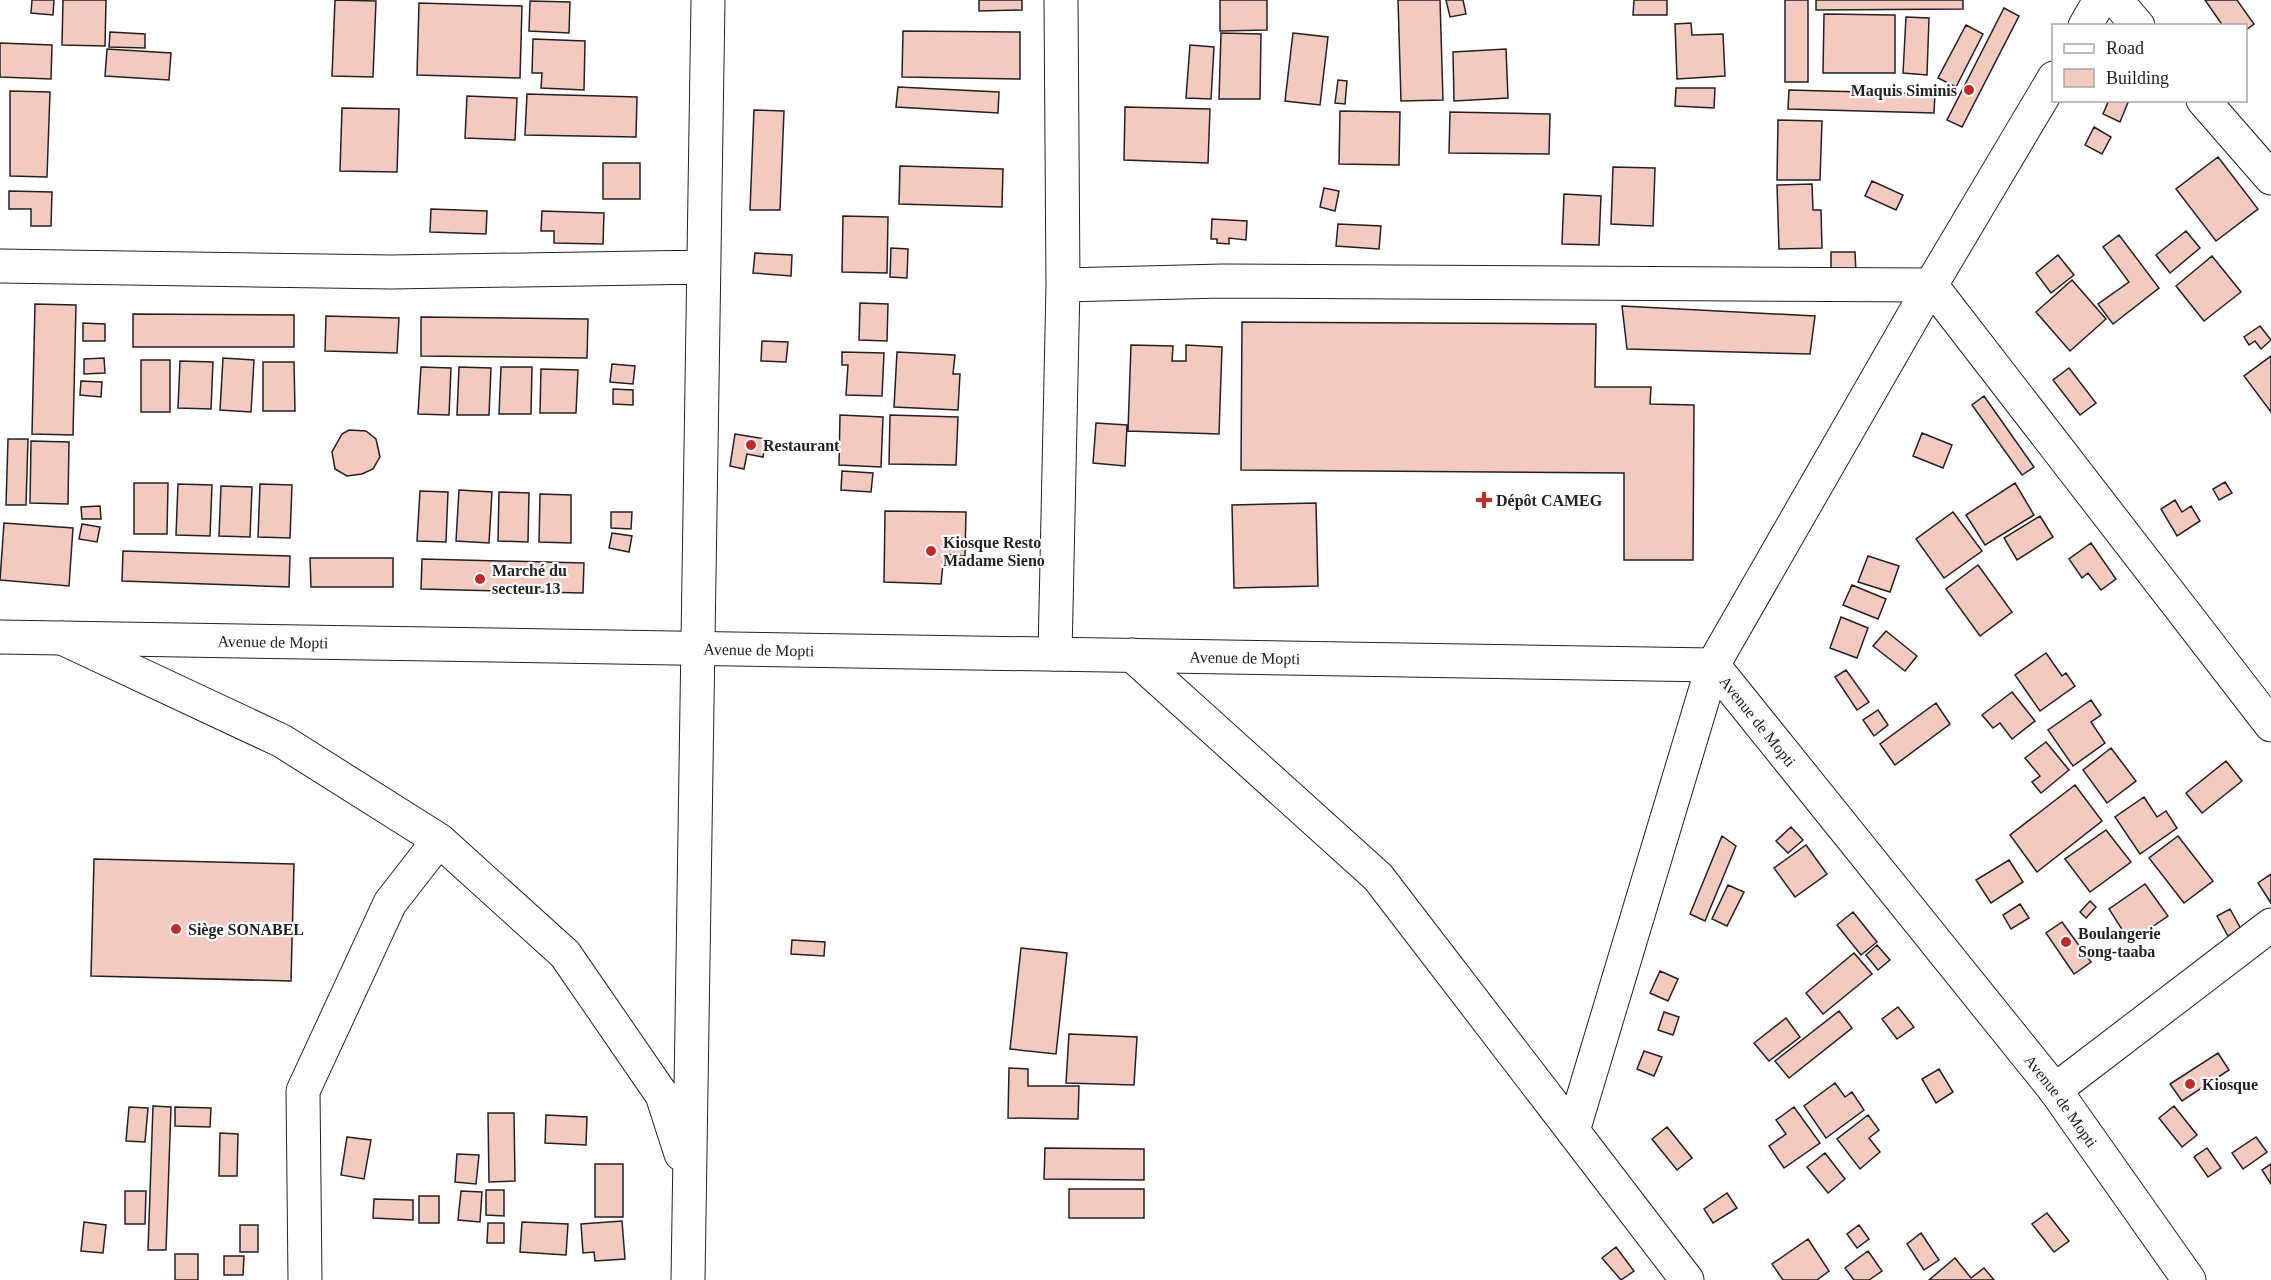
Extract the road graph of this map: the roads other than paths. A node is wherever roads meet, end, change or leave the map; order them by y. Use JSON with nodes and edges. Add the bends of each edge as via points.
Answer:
{"nodes":[{"id":1,"x":708,"y":0,"type":"edge"},
{"id":2,"x":1061,"y":0,"type":"edge"},
{"id":3,"x":2100,"y":0,"type":"edge"},
{"id":4,"x":2116,"y":0,"type":"edge"},
{"id":5,"x":2086,"y":24,"type":"edge"},
{"id":6,"x":2136,"y":24,"type":"edge"},
{"id":7,"x":2052,"y":81,"type":"edge"},
{"id":8,"x":2206,"y":102,"type":"edge"},
{"id":9,"x":2271,"y":178,"type":"edge"},
{"id":10,"x":0,"y":266,"type":"edge"},
{"id":11,"x":704,"y":267,"type":"junction"},
{"id":12,"x":1063,"y":285,"type":"junction"},
{"id":13,"x":1931,"y":285,"type":"junction"},
{"id":14,"x":0,"y":637,"type":"edge"},
{"id":15,"x":62,"y":638,"type":"junction"},
{"id":16,"x":698,"y":648,"type":"junction"},
{"id":17,"x":1054,"y":654,"type":"junction"},
{"id":18,"x":1132,"y":656,"type":"junction"},
{"id":19,"x":1713,"y":665,"type":"junction"},
{"id":20,"x":2271,"y":724,"type":"edge"},
{"id":21,"x":439,"y":840,"type":"junction"},
{"id":22,"x":2271,"y":925,"type":"edge"},
{"id":23,"x":2055,"y":1090,"type":"junction"},
{"id":24,"x":1573,"y":1131,"type":"junction"},
{"id":25,"x":690,"y":1179,"type":"junction"},
{"id":26,"x":305,"y":1280,"type":"edge"},
{"id":27,"x":688,"y":1280,"type":"edge"},
{"id":28,"x":1687,"y":1280,"type":"edge"},
{"id":29,"x":2189,"y":1280,"type":"edge"}],
"edges":[{"from":1,"to":11,"type":"street"},
{"from":2,"to":12,"type":"street"},
{"from":3,"to":5,"type":"street"},
{"from":4,"to":6,"type":"street"},
{"from":7,"to":13,"type":"street"},
{"from":8,"to":9,"type":"street"},
{"from":10,"to":11,"type":"street","via":[[391,272]]},
{"from":11,"to":16,"type":"street"},
{"from":12,"to":13,"type":"street","via":[[1223,281]]},
{"from":12,"to":17,"type":"street"},
{"from":13,"to":19,"type":"street"},
{"from":13,"to":20,"type":"street"},
{"from":14,"to":15,"type":"street","name":"Avenue de Mopti"},
{"from":15,"to":16,"type":"street","name":"Avenue de Mopti"},
{"from":15,"to":21,"type":"street","via":[[282,741]]},
{"from":16,"to":17,"type":"street","name":"Avenue de Mopti"},
{"from":16,"to":25,"type":"street"},
{"from":17,"to":18,"type":"street","name":"Avenue de Mopti"},
{"from":18,"to":19,"type":"street","name":"Avenue de Mopti"},
{"from":18,"to":24,"type":"street","via":[[1378,877]]},
{"from":19,"to":23,"type":"street","name":"Avenue de Mopti"},
{"from":19,"to":24,"type":"street"},
{"from":21,"to":25,"type":"street","via":[[566,954],[662,1095]]},
{"from":21,"to":26,"type":"street","via":[[390,903],[303,1091]]},
{"from":22,"to":23,"type":"street"},
{"from":23,"to":29,"type":"street","name":"Avenue de Mopti"},
{"from":24,"to":28,"type":"street"},
{"from":25,"to":27,"type":"street"}]}
